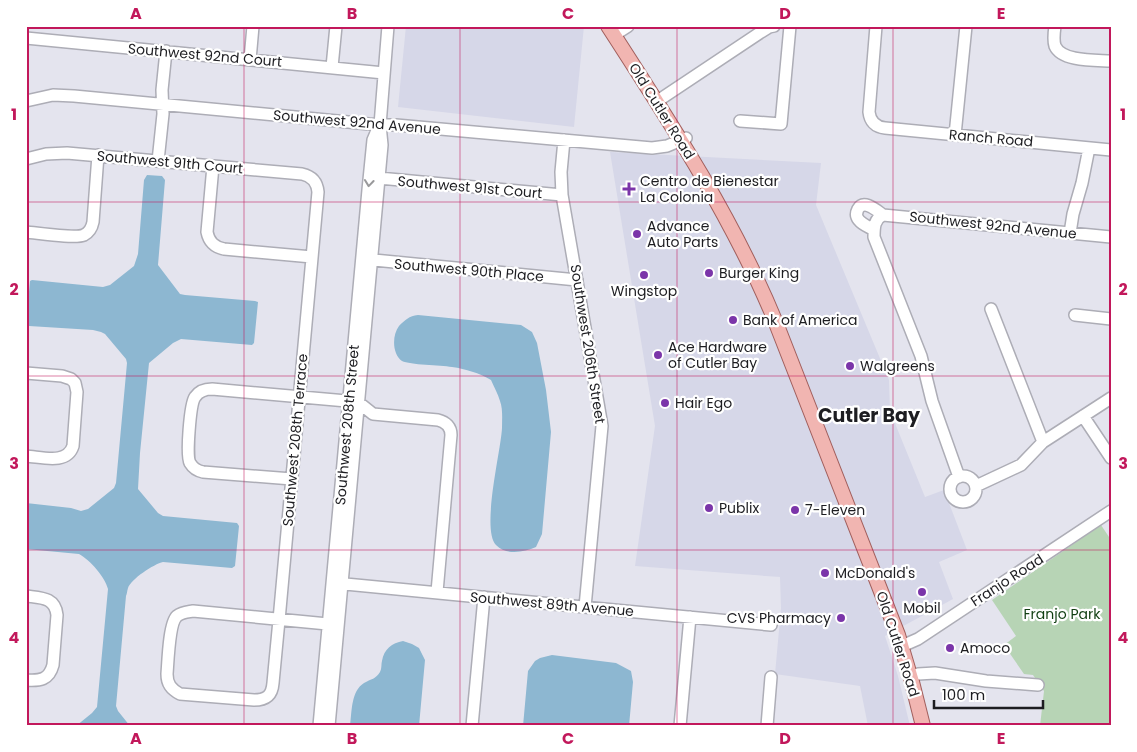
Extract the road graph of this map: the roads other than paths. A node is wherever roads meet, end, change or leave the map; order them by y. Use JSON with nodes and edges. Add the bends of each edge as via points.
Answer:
{"nodes":[{"id":1,"x":253,"y":26,"type":"edge"},
{"id":2,"x":336,"y":26,"type":"edge"},
{"id":3,"x":388,"y":26,"type":"edge"},
{"id":4,"x":774,"y":26,"type":"edge"},
{"id":5,"x":790,"y":26,"type":"edge"},
{"id":6,"x":876,"y":26,"type":"edge"},
{"id":7,"x":966,"y":26,"type":"edge"},
{"id":8,"x":1055,"y":26,"type":"edge"},
{"id":9,"x":617,"y":29,"type":"edge"},
{"id":10,"x":26,"y":38,"type":"edge"},
{"id":11,"x":166,"y":51,"type":"junction"},
{"id":12,"x":250,"y":60,"type":"junction"},
{"id":13,"x":1111,"y":61,"type":"edge"},
{"id":14,"x":332,"y":67,"type":"junction"},
{"id":15,"x":384,"y":72,"type":"junction"},
{"id":16,"x":662,"y":98,"type":"junction"},
{"id":17,"x":26,"y":101,"type":"edge"},
{"id":18,"x":162,"y":104,"type":"junction"},
{"id":19,"x":740,"y":121,"type":"dead end"},
{"id":20,"x":380,"y":125,"type":"junction"},
{"id":21,"x":956,"y":135,"type":"junction"},
{"id":22,"x":683,"y":139,"type":"junction"},
{"id":23,"x":564,"y":140,"type":"junction"},
{"id":24,"x":1089,"y":148,"type":"junction"},
{"id":25,"x":1111,"y":150,"type":"edge"},
{"id":26,"x":98,"y":155,"type":"junction"},
{"id":27,"x":26,"y":159,"type":"edge"},
{"id":28,"x":158,"y":161,"type":"junction"},
{"id":29,"x":213,"y":166,"type":"junction"},
{"id":30,"x":379,"y":178,"type":"junction"},
{"id":31,"x":313,"y":179,"type":"joint"},
{"id":32,"x":562,"y":196,"type":"junction"},
{"id":33,"x":26,"y":232,"type":"edge"},
{"id":34,"x":1070,"y":232,"type":"junction"},
{"id":35,"x":1111,"y":237,"type":"edge"},
{"id":36,"x":312,"y":257,"type":"junction"},
{"id":37,"x":366,"y":260,"type":"junction"},
{"id":38,"x":756,"y":268,"type":"junction"},
{"id":39,"x":577,"y":280,"type":"junction"},
{"id":40,"x":991,"y":309,"type":"dead end"},
{"id":41,"x":1076,"y":316,"type":"dead end"},
{"id":42,"x":1111,"y":319,"type":"edge"},
{"id":43,"x":781,"y":337,"type":"junction"},
{"id":44,"x":793,"y":345,"type":"junction"},
{"id":45,"x":26,"y":373,"type":"edge"},
{"id":46,"x":299,"y":397,"type":"junction"},
{"id":47,"x":1111,"y":398,"type":"edge"},
{"id":48,"x":353,"y":402,"type":"junction"},
{"id":49,"x":373,"y":414,"type":"junction"},
{"id":50,"x":1083,"y":416,"type":"junction"},
{"id":51,"x":818,"y":420,"type":"junction"},
{"id":52,"x":356,"y":422,"type":"junction"},
{"id":53,"x":1043,"y":442,"type":"junction"},
{"id":54,"x":26,"y":456,"type":"edge"},
{"id":55,"x":1111,"y":458,"type":"edge"},
{"id":56,"x":960,"y":477,"type":"junction"},
{"id":57,"x":292,"y":479,"type":"junction"},
{"id":58,"x":976,"y":486,"type":"junction"},
{"id":59,"x":1111,"y":511,"type":"edge"},
{"id":60,"x":337,"y":583,"type":"junction"},
{"id":61,"x":437,"y":592,"type":"junction"},
{"id":62,"x":26,"y":596,"type":"edge"},
{"id":63,"x":484,"y":597,"type":"junction"},
{"id":64,"x":585,"y":607,"type":"junction"},
{"id":65,"x":690,"y":617,"type":"junction"},
{"id":66,"x":279,"y":620,"type":"junction"},
{"id":67,"x":333,"y":624,"type":"junction"},
{"id":68,"x":771,"y":625,"type":"dead end"},
{"id":69,"x":905,"y":645,"type":"junction"},
{"id":70,"x":918,"y":674,"type":"junction"},
{"id":71,"x":771,"y":677,"type":"dead end"},
{"id":72,"x":26,"y":680,"type":"edge"},
{"id":73,"x":1038,"y":685,"type":"dead end"},
{"id":74,"x":319,"y":726,"type":"edge"},
{"id":75,"x":328,"y":726,"type":"edge"},
{"id":76,"x":472,"y":726,"type":"edge"},
{"id":77,"x":680,"y":726,"type":"edge"},
{"id":78,"x":767,"y":726,"type":"edge"},
{"id":79,"x":923,"y":726,"type":"edge"},
{"id":80,"x":930,"y":726,"type":"edge"}],
"edges":[{"from":1,"to":12,"type":"street"},
{"from":2,"to":14,"type":"street"},
{"from":3,"to":15,"type":"street","name":"Southwest 208th Street"},
{"from":4,"to":16,"type":"street"},
{"from":5,"to":19,"type":"street","via":[[781,124]]},
{"from":6,"to":21,"type":"street","name":"Ranch Road","via":[[869,107],[873,123],[885,128]]},
{"from":7,"to":21,"type":"street"},
{"from":8,"to":13,"type":"street","via":[[1055,44],[1062,54]]},
{"from":9,"to":16,"type":"main road","name":"Old Cutler Road"},
{"from":9,"to":22,"type":"main road","name":"Old Cutler Road"},
{"from":10,"to":11,"type":"street","name":"Southwest 92nd Court"},
{"from":11,"to":12,"type":"street","name":"Southwest 92nd Court"},
{"from":11,"to":18,"type":"street"},
{"from":12,"to":14,"type":"street","name":"Southwest 92nd Court"},
{"from":14,"to":15,"type":"street","name":"Southwest 92nd Court"},
{"from":15,"to":20,"type":"street","name":"Southwest 208th Street"},
{"from":16,"to":22,"type":"main road","name":"Old Cutler Road"},
{"from":17,"to":18,"type":"street","name":"Southwest 92nd Avenue","via":[[58,95]]},
{"from":18,"to":20,"type":"street","name":"Southwest 92nd Avenue"},
{"from":18,"to":28,"type":"street"},
{"from":20,"to":23,"type":"street","name":"Southwest 92nd Avenue"},
{"from":20,"to":30,"type":"street","name":"Southwest 208th Street"},
{"from":20,"to":37,"type":"street","name":"Southwest 208th Street","one_way":true,"via":[[373,140]]},
{"from":21,"to":24,"type":"street","name":"Ranch Road"},
{"from":22,"to":23,"type":"street","name":"Southwest 92nd Avenue","via":[[652,148]]},
{"from":22,"to":38,"type":"main road","name":"Old Cutler Road","via":[[727,205]]},
{"from":23,"to":32,"type":"street","name":"Southwest 206th Street"},
{"from":24,"to":25,"type":"street","name":"Ranch Road"},
{"from":24,"to":34,"type":"street"},
{"from":26,"to":27,"type":"street","name":"Southwest 91th Court","via":[[60,152]]},
{"from":26,"to":28,"type":"street","name":"Southwest 91th Court"},
{"from":26,"to":33,"type":"street","via":[[90,230],[75,236]]},
{"from":28,"to":29,"type":"street","name":"Southwest 91th Court"},
{"from":29,"to":31,"type":"street","name":"Southwest 91th Court","via":[[302,174]]},
{"from":29,"to":36,"type":"street","via":[[208,235],[217,247]]},
{"from":30,"to":32,"type":"street","name":"Southwest 91st Court"},
{"from":30,"to":37,"type":"street","name":"Southwest 208th Street"},
{"from":31,"to":36,"type":"street","name":"Southwest 208th Terrace","via":[[318,190]]},
{"from":32,"to":39,"type":"street","name":"Southwest 206th Street"},
{"from":34,"to":35,"type":"street","name":"Southwest 92nd Avenue"},
{"from":34,"to":56,"type":"street","name":"Southwest 92nd Avenue","via":[[878,221],[874,237],[921,356],[932,401]]},
{"from":36,"to":46,"type":"street","name":"Southwest 208th Terrace"},
{"from":37,"to":39,"type":"street","name":"Southwest 90th Place"},
{"from":37,"to":48,"type":"street","name":"Southwest 208th Street"},
{"from":38,"to":43,"type":"main road","name":"Old Cutler Road"},
{"from":38,"to":44,"type":"main road","name":"Old Cutler Road","via":[[778,308]]},
{"from":39,"to":64,"type":"street","name":"Southwest 206th Street","via":[[602,431]]},
{"from":40,"to":53,"type":"street"},
{"from":41,"to":42,"type":"street"},
{"from":43,"to":44,"type":"main road"},
{"from":43,"to":51,"type":"main road","name":"Old Cutler Road"},
{"from":44,"to":51,"type":"main road","name":"Old Cutler Road"},
{"from":45,"to":54,"type":"street","via":[[64,376],[75,383],[77,392],[69,454],[58,458]]},
{"from":46,"to":48,"type":"street"},
{"from":46,"to":57,"type":"street","name":"Southwest 208th Terrace"},
{"from":46,"to":57,"type":"street","via":[[209,389],[197,394],[192,403],[188,450],[192,466],[205,472]]},
{"from":47,"to":50,"type":"street"},
{"from":48,"to":49,"type":"street"},
{"from":48,"to":52,"type":"street","name":"Southwest 208th Street"},
{"from":48,"to":60,"type":"street","name":"Southwest 208th Street"},
{"from":49,"to":52,"type":"street"},
{"from":49,"to":61,"type":"street","via":[[438,420],[450,430]]},
{"from":50,"to":53,"type":"street"},
{"from":50,"to":55,"type":"street"},
{"from":51,"to":69,"type":"main road","name":"Old Cutler Road"},
{"from":52,"to":60,"type":"street","name":"Southwest 208th Street"},
{"from":53,"to":58,"type":"street","via":[[1021,465]]},
{"from":56,"to":58,"type":"street","via":[[971,479]]},
{"from":56,"to":58,"type":"street","via":[[951,486],[951,495],[957,501],[966,502],[973,498]]},
{"from":57,"to":66,"type":"street","name":"Southwest 208th Terrace"},
{"from":59,"to":69,"type":"street","name":"Franjo Road"},
{"from":60,"to":61,"type":"street","name":"Southwest 89th Avenue"},
{"from":60,"to":67,"type":"street","name":"Southwest 208th Street"},
{"from":61,"to":63,"type":"street","name":"Southwest 89th Avenue"},
{"from":62,"to":72,"type":"street","via":[[49,600],[57,615],[50,674],[37,681]]},
{"from":63,"to":64,"type":"street","name":"Southwest 89th Avenue"},
{"from":63,"to":76,"type":"street"},
{"from":64,"to":65,"type":"street","name":"Southwest 89th Avenue"},
{"from":65,"to":68,"type":"street","name":"Southwest 89th Avenue"},
{"from":65,"to":77,"type":"street"},
{"from":66,"to":66,"type":"street","name":"Southwest 208th Terrace","via":[[270,695],[257,700],[182,694],[171,688],[167,674],[172,626],[175,618],[183,612]]},
{"from":66,"to":67,"type":"street"},
{"from":67,"to":74,"type":"street","name":"Southwest 208th Street"},
{"from":67,"to":75,"type":"street","name":"Southwest 208th Street"},
{"from":69,"to":70,"type":"main road","name":"Old Cutler Road"},
{"from":69,"to":79,"type":"main road","name":"Old Cutler Road"},
{"from":70,"to":73,"type":"street","via":[[935,673]]},
{"from":70,"to":80,"type":"main road","name":"Old Cutler Road"},
{"from":71,"to":78,"type":"street"}]}
